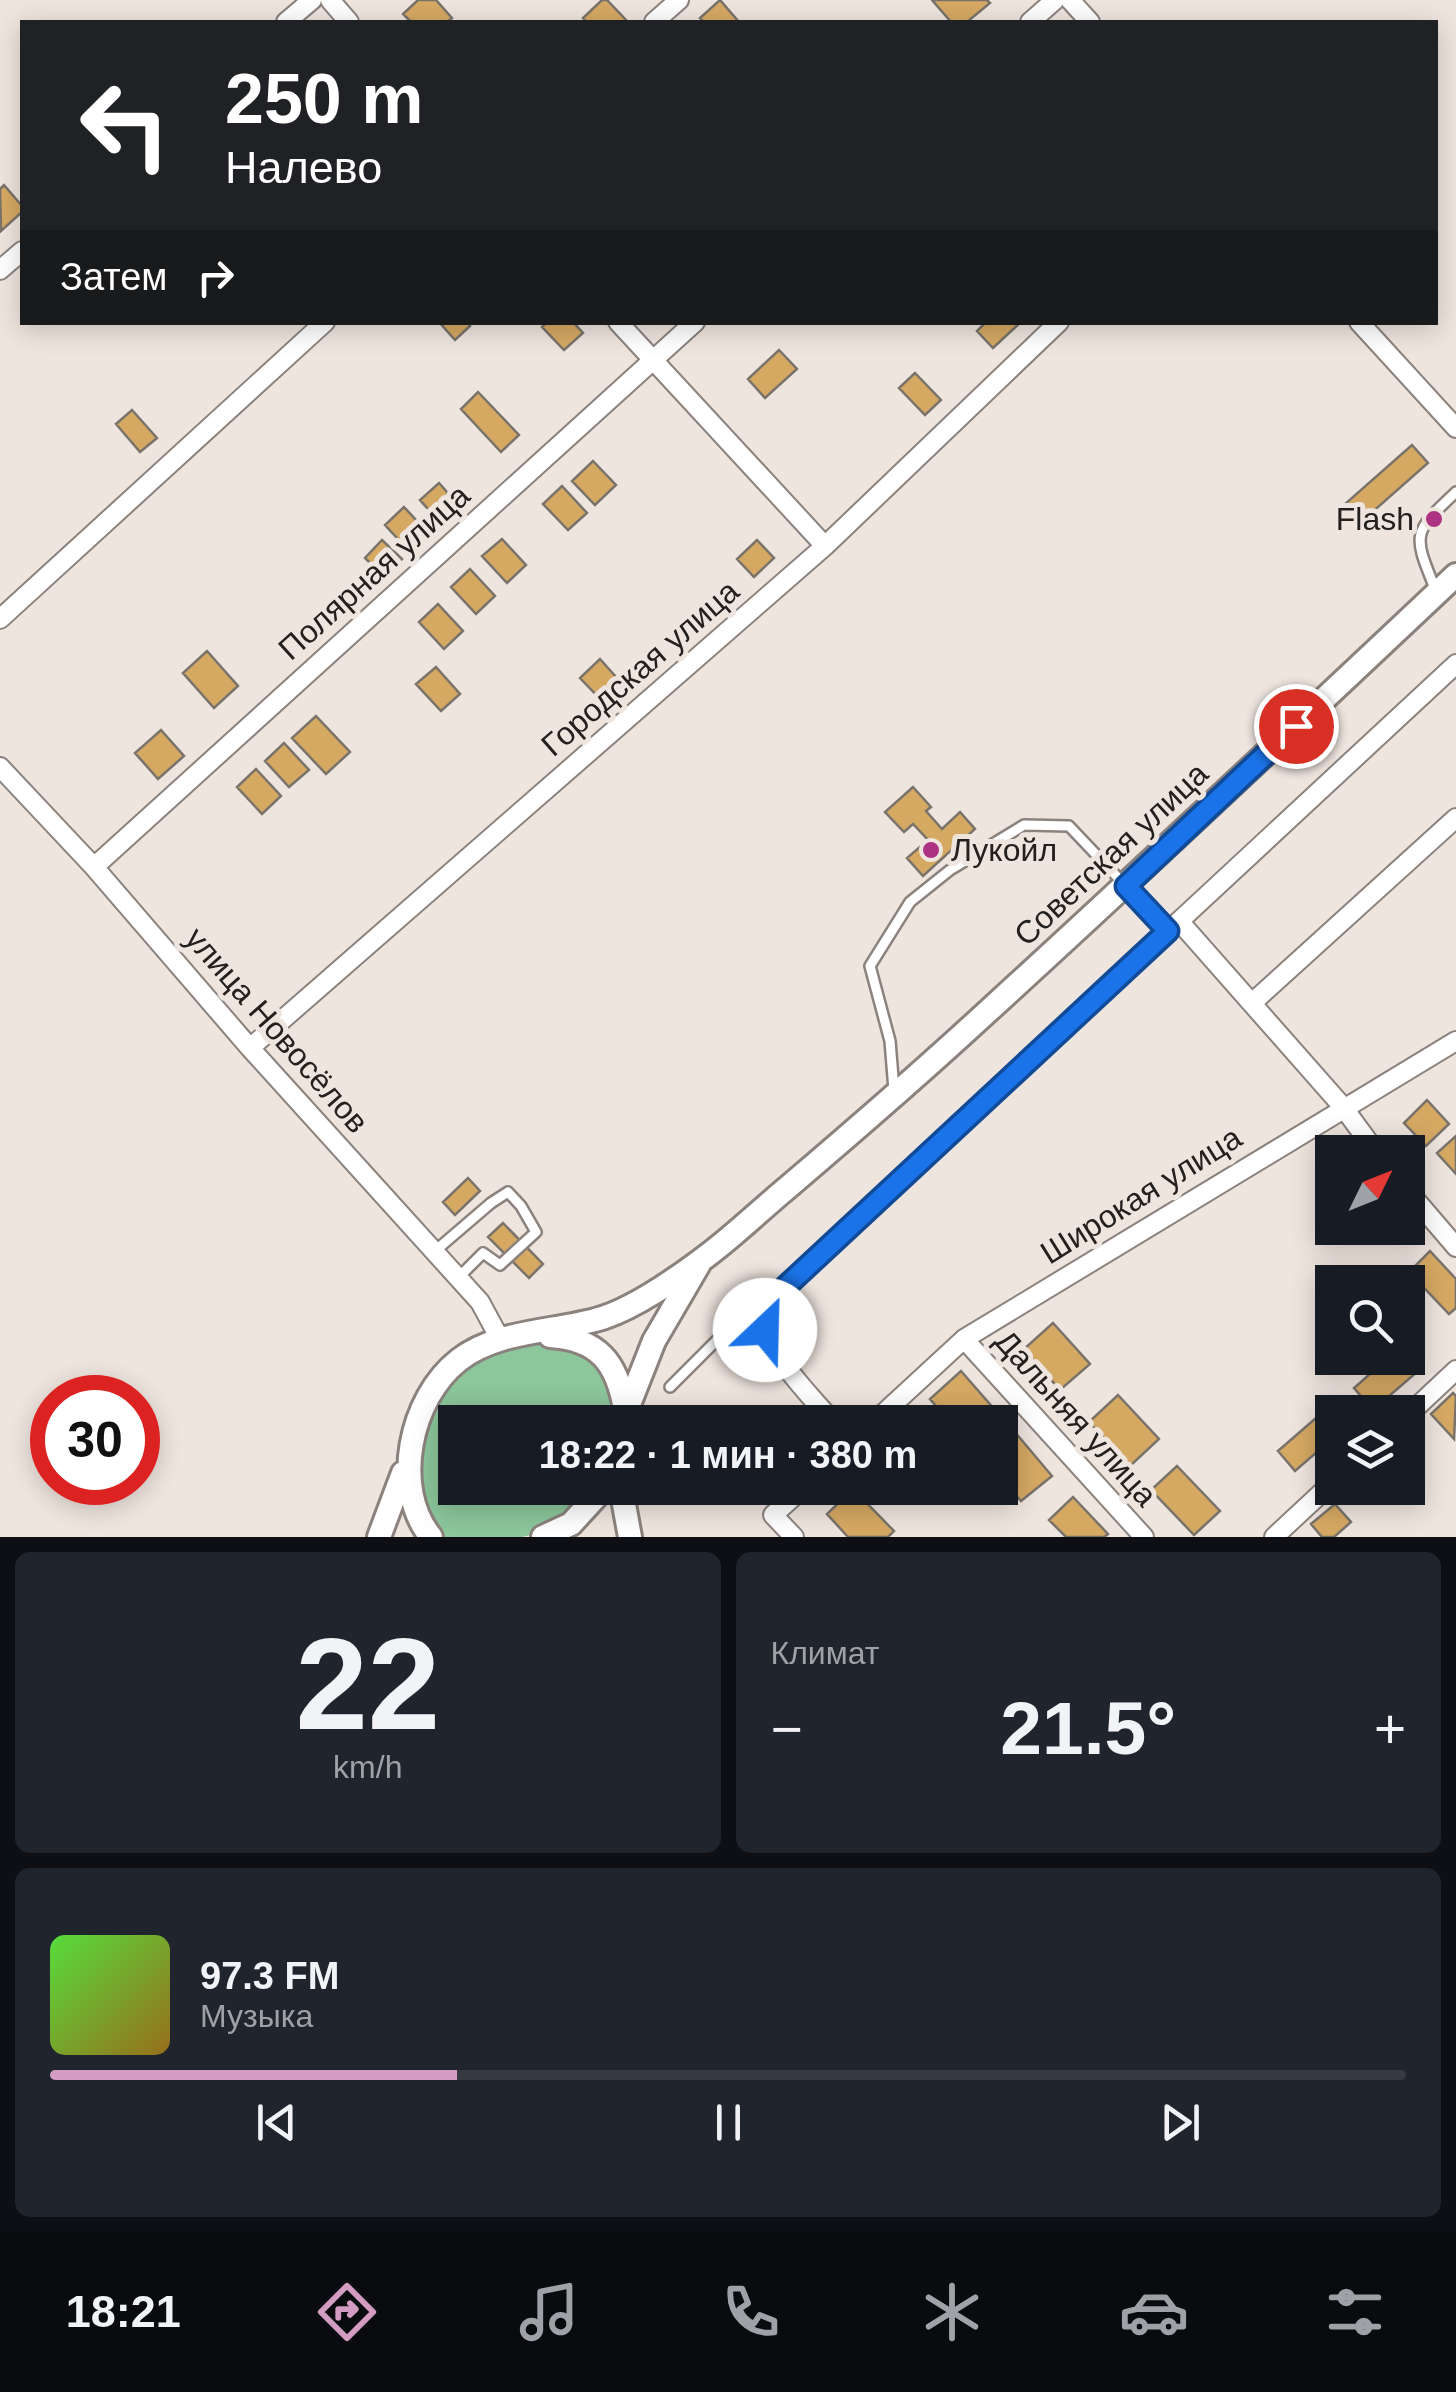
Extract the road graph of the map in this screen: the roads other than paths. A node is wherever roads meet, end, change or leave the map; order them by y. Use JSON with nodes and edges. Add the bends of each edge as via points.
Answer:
{"nodes":[{"id":1,"x":312,"y":0,"type":"edge"},
{"id":2,"x":330,"y":0,"type":"edge"},
{"id":3,"x":679,"y":0,"type":"edge"},
{"id":4,"x":1055,"y":0,"type":"edge"},
{"id":5,"x":1070,"y":0,"type":"edge"},
{"id":6,"x":288,"y":20,"type":"edge"},
{"id":7,"x":347,"y":20,"type":"edge"},
{"id":8,"x":656,"y":20,"type":"edge"},
{"id":9,"x":1032,"y":20,"type":"edge"},
{"id":10,"x":1088,"y":20,"type":"edge"},
{"id":11,"x":20,"y":252,"type":"edge"},
{"id":12,"x":0,"y":270,"type":"edge"},
{"id":13,"x":322,"y":325,"type":"edge"},
{"id":14,"x":621,"y":325,"type":"edge"},
{"id":15,"x":692,"y":325,"type":"edge"},
{"id":16,"x":1057,"y":325,"type":"edge"},
{"id":17,"x":1362,"y":325,"type":"edge"},
{"id":18,"x":654,"y":360,"type":"junction"},
{"id":19,"x":1456,"y":428,"type":"edge"},
{"id":20,"x":1456,"y":492,"type":"edge"},
{"id":21,"x":825,"y":546,"type":"junction"},
{"id":22,"x":1456,"y":575,"type":"edge"},
{"id":23,"x":1437,"y":593,"type":"junction"},
{"id":24,"x":0,"y":619,"type":"edge"},
{"id":25,"x":1456,"y":664,"type":"edge"},
{"id":26,"x":0,"y":768,"type":"edge"},
{"id":27,"x":1456,"y":818,"type":"edge"},
{"id":28,"x":94,"y":867,"type":"junction"},
{"id":29,"x":1126,"y":886,"type":"junction"},
{"id":30,"x":1174,"y":926,"type":"junction"},
{"id":31,"x":1252,"y":1004,"type":"junction"},
{"id":32,"x":1456,"y":1041,"type":"edge"},
{"id":33,"x":250,"y":1048,"type":"junction"},
{"id":34,"x":895,"y":1096,"type":"junction"},
{"id":35,"x":1342,"y":1107,"type":"junction"},
{"id":36,"x":1363,"y":1135,"type":"edge"},
{"id":37,"x":1425,"y":1211,"type":"edge"},
{"id":38,"x":1456,"y":1247,"type":"edge"},
{"id":39,"x":434,"y":1252,"type":"junction"},
{"id":40,"x":701,"y":1261,"type":"junction"},
{"id":41,"x":458,"y":1278,"type":"junction"},
{"id":42,"x":763,"y":1316,"type":"junction"},
{"id":43,"x":526,"y":1334,"type":"junction"},
{"id":44,"x":964,"y":1339,"type":"junction"},
{"id":45,"x":500,"y":1340,"type":"junction"},
{"id":46,"x":1456,"y":1370,"type":"edge"},
{"id":47,"x":670,"y":1387,"type":"dead end"},
{"id":48,"x":1425,"y":1399,"type":"edge"},
{"id":49,"x":624,"y":1405,"type":"edge"},
{"id":50,"x":630,"y":1405,"type":"edge"},
{"id":51,"x":819,"y":1405,"type":"edge"},
{"id":52,"x":892,"y":1405,"type":"edge"},
{"id":53,"x":410,"y":1456,"type":"junction"},
{"id":54,"x":1315,"y":1499,"type":"edge"},
{"id":55,"x":588,"y":1505,"type":"edge"},
{"id":56,"x":624,"y":1505,"type":"edge"},
{"id":57,"x":784,"y":1505,"type":"edge"},
{"id":58,"x":379,"y":1537,"type":"edge"},
{"id":59,"x":430,"y":1537,"type":"edge"},
{"id":60,"x":543,"y":1537,"type":"edge"},
{"id":61,"x":630,"y":1537,"type":"edge"},
{"id":62,"x":794,"y":1537,"type":"edge"},
{"id":63,"x":1144,"y":1537,"type":"edge"},
{"id":64,"x":1274,"y":1537,"type":"edge"}],
"edges":[{"from":1,"to":6,"type":"street"},
{"from":2,"to":7,"type":"street"},
{"from":3,"to":8,"type":"street"},
{"from":4,"to":9,"type":"street"},
{"from":5,"to":10,"type":"street"},
{"from":11,"to":12,"type":"street"},
{"from":13,"to":24,"type":"street"},
{"from":14,"to":18,"type":"street"},
{"from":15,"to":18,"type":"street","name":"Полярная улица"},
{"from":16,"to":21,"type":"street","name":"Городская улица"},
{"from":17,"to":19,"type":"street"},
{"from":18,"to":21,"type":"street"},
{"from":18,"to":28,"type":"street","name":"Полярная улица"},
{"from":20,"to":23,"type":"lane","via":[[1422,524],[1418,539]]},
{"from":21,"to":33,"type":"street","name":"Городская улица"},
{"from":22,"to":23,"type":"main road","name":"Советская улица"},
{"from":23,"to":29,"type":"main road","name":"Советская улица"},
{"from":25,"to":30,"type":"street"},
{"from":26,"to":28,"type":"street","name":"улица Новосёлов"},
{"from":27,"to":31,"type":"street"},
{"from":28,"to":33,"type":"street","name":"улица Новосёлов"},
{"from":29,"to":30,"type":"street"},
{"from":29,"to":34,"type":"main road","name":"Советская улица"},
{"from":29,"to":34,"type":"lane","via":[[1069,826],[1024,826],[910,902],[870,966],[890,1040]]},
{"from":30,"to":31,"type":"street"},
{"from":30,"to":42,"type":"street","via":[[768,1303]]},
{"from":31,"to":35,"type":"street"},
{"from":32,"to":35,"type":"street","name":"Широкая улица"},
{"from":33,"to":39,"type":"street","name":"улица Новосёлов"},
{"from":34,"to":40,"type":"main road","name":"Советская улица"},
{"from":35,"to":36,"type":"street"},
{"from":35,"to":44,"type":"street","name":"Широкая улица"},
{"from":37,"to":38,"type":"street"},
{"from":39,"to":41,"type":"street","name":"улица Новосёлов"},
{"from":39,"to":41,"type":"lane","via":[[508,1192],[521,1206],[536,1232],[500,1265],[483,1253]]},
{"from":40,"to":43,"type":"main road","via":[[600,1320]]},
{"from":40,"to":50,"type":"main road","via":[[654,1341]]},
{"from":41,"to":45,"type":"street","name":"улица Новосёлов"},
{"from":42,"to":47,"type":"lane","via":[[734,1323]]},
{"from":42,"to":51,"type":"street","via":[[773,1348]]},
{"from":43,"to":45,"type":"main road"},
{"from":43,"to":49,"type":"main road","via":[[574,1338],[604,1356],[620,1382]]},
{"from":44,"to":52,"type":"street","name":"Широкая улица"},
{"from":44,"to":63,"type":"street","name":"Дальняя улица"},
{"from":45,"to":53,"type":"main road","via":[[460,1359],[435,1386]]},
{"from":46,"to":48,"type":"street"},
{"from":53,"to":58,"type":"main road"},
{"from":53,"to":59,"type":"main road","via":[[409,1495]]},
{"from":54,"to":64,"type":"street"},
{"from":55,"to":60,"type":"main road","via":[[571,1524]]},
{"from":56,"to":61,"type":"main road"},
{"from":57,"to":62,"type":"street","via":[[773,1515]]}]}
